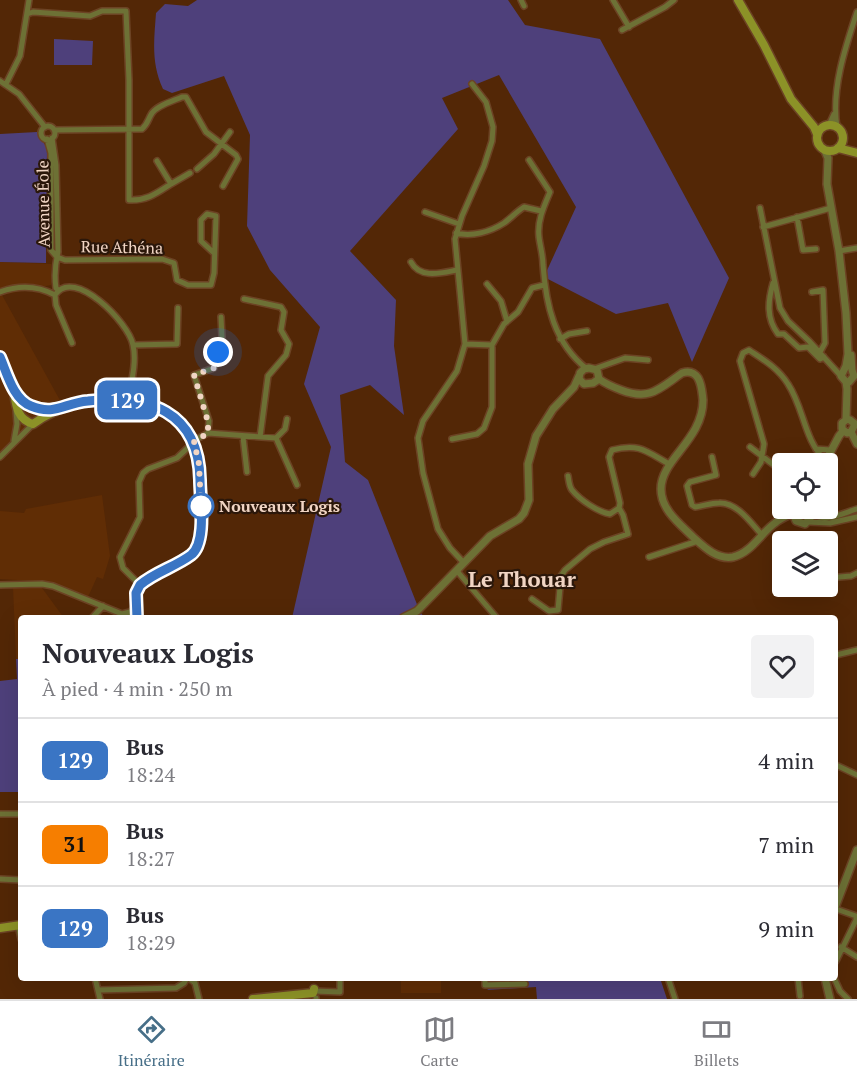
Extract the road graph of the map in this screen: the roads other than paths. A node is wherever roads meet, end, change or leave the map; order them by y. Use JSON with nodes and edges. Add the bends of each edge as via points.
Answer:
{"nodes":[{"id":1,"x":29,"y":0,"type":"edge"},
{"id":2,"x":613,"y":0,"type":"edge"},
{"id":3,"x":674,"y":0,"type":"edge"},
{"id":4,"x":738,"y":0,"type":"edge"},
{"id":5,"x":743,"y":0,"type":"edge"},
{"id":6,"x":857,"y":12,"type":"edge"},
{"id":7,"x":27,"y":14,"type":"junction"},
{"id":8,"x":629,"y":27,"type":"junction"},
{"id":9,"x":622,"y":30,"type":"dead end"},
{"id":10,"x":764,"y":45,"type":"junction"},
{"id":11,"x":0,"y":81,"type":"edge"},
{"id":12,"x":784,"y":83,"type":"junction"},
{"id":13,"x":6,"y":84,"type":"junction"},
{"id":14,"x":472,"y":84,"type":"dead end"},
{"id":15,"x":830,"y":126,"type":"junction"},
{"id":16,"x":45,"y":127,"type":"junction"},
{"id":17,"x":54,"y":130,"type":"junction"},
{"id":18,"x":130,"y":130,"type":"junction"},
{"id":19,"x":230,"y":132,"type":"dead end"},
{"id":20,"x":817,"y":134,"type":"junction"},
{"id":21,"x":50,"y":138,"type":"junction"},
{"id":22,"x":843,"y":138,"type":"junction"},
{"id":23,"x":221,"y":144,"type":"junction"},
{"id":24,"x":857,"y":147,"type":"edge"},
{"id":25,"x":833,"y":150,"type":"junction"},
{"id":26,"x":857,"y":153,"type":"edge"},
{"id":27,"x":529,"y":160,"type":"dead end"},
{"id":28,"x":157,"y":161,"type":"dead end"},
{"id":29,"x":197,"y":169,"type":"dead end"},
{"id":30,"x":190,"y":173,"type":"dead end"},
{"id":31,"x":171,"y":184,"type":"junction"},
{"id":32,"x":223,"y":186,"type":"dead end"},
{"id":33,"x":760,"y":208,"type":"dead end"},
{"id":34,"x":831,"y":208,"type":"junction"},
{"id":35,"x":425,"y":212,"type":"dead end"},
{"id":36,"x":542,"y":212,"type":"junction"},
{"id":37,"x":797,"y":217,"type":"junction"},
{"id":38,"x":459,"y":224,"type":"junction"},
{"id":39,"x":764,"y":227,"type":"junction"},
{"id":40,"x":456,"y":233,"type":"junction"},
{"id":41,"x":857,"y":248,"type":"edge"},
{"id":42,"x":816,"y":249,"type":"dead end"},
{"id":43,"x":839,"y":251,"type":"junction"},
{"id":44,"x":214,"y":253,"type":"junction"},
{"id":45,"x":57,"y":257,"type":"junction"},
{"id":46,"x":411,"y":262,"type":"dead end"},
{"id":47,"x":457,"y":270,"type":"junction"},
{"id":48,"x":773,"y":282,"type":"junction"},
{"id":49,"x":488,"y":284,"type":"dead end"},
{"id":50,"x":544,"y":285,"type":"junction"},
{"id":51,"x":0,"y":291,"type":"edge"},
{"id":52,"x":57,"y":292,"type":"junction"},
{"id":53,"x":812,"y":292,"type":"dead end"},
{"id":54,"x":244,"y":299,"type":"dead end"},
{"id":55,"x":178,"y":308,"type":"dead end"},
{"id":56,"x":221,"y":317,"type":"dead end"},
{"id":57,"x":507,"y":321,"type":"junction"},
{"id":58,"x":586,"y":331,"type":"dead end"},
{"id":59,"x":560,"y":339,"type":"junction"},
{"id":60,"x":72,"y":343,"type":"dead end"},
{"id":61,"x":465,"y":344,"type":"junction"},
{"id":62,"x":133,"y":345,"type":"junction"},
{"id":63,"x":492,"y":345,"type":"junction"},
{"id":64,"x":822,"y":355,"type":"junction"},
{"id":65,"x":0,"y":357,"type":"edge"},
{"id":66,"x":648,"y":360,"type":"dead end"},
{"id":67,"x":590,"y":375,"type":"junction"},
{"id":68,"x":850,"y":375,"type":"edge"},
{"id":69,"x":574,"y":387,"type":"junction"},
{"id":70,"x":13,"y":389,"type":"junction"},
{"id":71,"x":128,"y":400,"type":"junction"},
{"id":72,"x":26,"y":404,"type":"junction"},
{"id":73,"x":16,"y":409,"type":"junction"},
{"id":74,"x":52,"y":412,"type":"junction"},
{"id":75,"x":287,"y":419,"type":"dead end"},
{"id":76,"x":33,"y":423,"type":"junction"},
{"id":77,"x":847,"y":431,"type":"junction"},
{"id":78,"x":208,"y":433,"type":"junction"},
{"id":79,"x":243,"y":436,"type":"junction"},
{"id":80,"x":260,"y":437,"type":"junction"},
{"id":81,"x":276,"y":438,"type":"junction"},
{"id":82,"x":452,"y":439,"type":"dead end"},
{"id":83,"x":14,"y":442,"type":"junction"},
{"id":84,"x":194,"y":442,"type":"junction"},
{"id":85,"x":857,"y":443,"type":"edge"},
{"id":86,"x":750,"y":447,"type":"dead end"},
{"id":87,"x":816,"y":449,"type":"junction"},
{"id":88,"x":830,"y":450,"type":"junction"},
{"id":89,"x":819,"y":453,"type":"edge"},
{"id":90,"x":829,"y":453,"type":"edge"},
{"id":91,"x":761,"y":454,"type":"junction"},
{"id":92,"x":0,"y":457,"type":"edge"},
{"id":93,"x":712,"y":457,"type":"dead end"},
{"id":94,"x":772,"y":463,"type":"edge"},
{"id":95,"x":669,"y":464,"type":"junction"},
{"id":96,"x":247,"y":472,"type":"dead end"},
{"id":97,"x":753,"y":474,"type":"dead end"},
{"id":98,"x":567,"y":476,"type":"dead end"},
{"id":99,"x":297,"y":484,"type":"dead end"},
{"id":100,"x":619,"y":508,"type":"junction"},
{"id":101,"x":857,"y":509,"type":"edge"},
{"id":102,"x":838,"y":514,"type":"edge"},
{"id":103,"x":857,"y":517,"type":"edge"},
{"id":104,"x":781,"y":519,"type":"edge"},
{"id":105,"x":808,"y":519,"type":"edge"},
{"id":106,"x":796,"y":521,"type":"joint"},
{"id":107,"x":808,"y":522,"type":"junction"},
{"id":108,"x":770,"y":527,"type":"junction"},
{"id":109,"x":762,"y":535,"type":"junction"},
{"id":110,"x":698,"y":542,"type":"junction"},
{"id":111,"x":649,"y":557,"type":"dead end"},
{"id":112,"x":464,"y":563,"type":"junction"},
{"id":113,"x":457,"y":571,"type":"junction"},
{"id":114,"x":857,"y":573,"type":"edge"},
{"id":115,"x":838,"y":577,"type":"edge"},
{"id":116,"x":0,"y":585,"type":"edge"},
{"id":117,"x":140,"y":585,"type":"junction"},
{"id":118,"x":531,"y":599,"type":"dead end"},
{"id":119,"x":137,"y":604,"type":"junction"},
{"id":120,"x":104,"y":606,"type":"junction"},
{"id":121,"x":122,"y":614,"type":"joint"},
{"id":122,"x":95,"y":615,"type":"edge"},
{"id":123,"x":137,"y":615,"type":"edge"},
{"id":124,"x":409,"y":615,"type":"edge"},
{"id":125,"x":494,"y":615,"type":"edge"},
{"id":126,"x":857,"y":650,"type":"edge"},
{"id":127,"x":838,"y":655,"type":"edge"},
{"id":128,"x":838,"y":766,"type":"edge"},
{"id":129,"x":857,"y":775,"type":"edge"},
{"id":130,"x":0,"y":814,"type":"edge"},
{"id":131,"x":18,"y":814,"type":"edge"},
{"id":132,"x":857,"y":850,"type":"edge"},
{"id":133,"x":0,"y":879,"type":"edge"},
{"id":134,"x":18,"y":880,"type":"edge"},
{"id":135,"x":838,"y":902,"type":"edge"},
{"id":136,"x":838,"y":908,"type":"edge"},
{"id":137,"x":856,"y":916,"type":"edge"},
{"id":138,"x":18,"y":925,"type":"edge"},
{"id":139,"x":0,"y":928,"type":"edge"},
{"id":140,"x":841,"y":947,"type":"junction"},
{"id":141,"x":838,"y":955,"type":"edge"},
{"id":142,"x":857,"y":957,"type":"edge"},
{"id":143,"x":96,"y":981,"type":"edge"},
{"id":144,"x":186,"y":981,"type":"edge"},
{"id":145,"x":192,"y":981,"type":"edge"},
{"id":146,"x":340,"y":981,"type":"edge"},
{"id":147,"x":485,"y":981,"type":"edge"},
{"id":148,"x":669,"y":981,"type":"edge"},
{"id":149,"x":798,"y":981,"type":"edge"},
{"id":150,"x":826,"y":981,"type":"edge"},
{"id":151,"x":835,"y":981,"type":"edge"},
{"id":152,"x":525,"y":984,"type":"dead end"},
{"id":153,"x":98,"y":990,"type":"junction"},
{"id":154,"x":313,"y":991,"type":"edge"},
{"id":155,"x":800,"y":996,"type":"dead end"},
{"id":156,"x":100,"y":999,"type":"edge"},
{"id":157,"x":199,"y":999,"type":"edge"},
{"id":158,"x":253,"y":999,"type":"edge"},
{"id":159,"x":675,"y":999,"type":"edge"},
{"id":160,"x":830,"y":999,"type":"edge"},
{"id":161,"x":848,"y":999,"type":"edge"}],
"edges":[{"from":1,"to":7,"type":"street"},
{"from":2,"to":8,"type":"street"},
{"from":3,"to":8,"type":"street"},
{"from":4,"to":10,"type":"main road"},
{"from":5,"to":10,"type":"main road"},
{"from":6,"to":15,"type":"street"},
{"from":7,"to":13,"type":"street","via":[[20,56]]},
{"from":7,"to":18,"type":"street","via":[[90,16],[102,11],[126,11]]},
{"from":8,"to":9,"type":"street"},
{"from":10,"to":12,"type":"main road"},
{"from":11,"to":13,"type":"street"},
{"from":12,"to":15,"type":"main road","via":[[814,120]]},
{"from":12,"to":20,"type":"main road"},
{"from":13,"to":16,"type":"street"},
{"from":14,"to":38,"type":"street","via":[[486,102],[492,141]]},
{"from":15,"to":20,"type":"main road"},
{"from":15,"to":22,"type":"main road"},
{"from":16,"to":17,"type":"street"},
{"from":16,"to":21,"type":"street","name":"Avenue Éole","via":[[42,135]]},
{"from":17,"to":18,"type":"street"},
{"from":17,"to":21,"type":"street"},
{"from":18,"to":23,"type":"street","via":[[145,127],[157,108],[186,97],[206,132]]},
{"from":18,"to":31,"type":"street","via":[[129,200],[153,196]]},
{"from":19,"to":23,"type":"street"},
{"from":20,"to":25,"type":"main road","via":[[818,144]]},
{"from":21,"to":45,"type":"street","name":"Avenue Éole","via":[[56,165]]},
{"from":22,"to":24,"type":"main road"},
{"from":22,"to":25,"type":"main road"},
{"from":23,"to":29,"type":"street"},
{"from":23,"to":32,"type":"street","via":[[238,159]]},
{"from":25,"to":26,"type":"main road"},
{"from":25,"to":34,"type":"street","via":[[827,179]]},
{"from":27,"to":36,"type":"street","via":[[550,192]]},
{"from":28,"to":31,"type":"street"},
{"from":30,"to":31,"type":"street"},
{"from":33,"to":39,"type":"street"},
{"from":34,"to":37,"type":"street"},
{"from":34,"to":43,"type":"street"},
{"from":35,"to":38,"type":"street"},
{"from":36,"to":40,"type":"street","via":[[524,207],[489,231]]},
{"from":36,"to":50,"type":"street","via":[[539,235]]},
{"from":37,"to":39,"type":"street"},
{"from":37,"to":42,"type":"street","via":[[803,250]]},
{"from":38,"to":40,"type":"street"},
{"from":39,"to":48,"type":"street"},
{"from":40,"to":47,"type":"street"},
{"from":41,"to":43,"type":"street"},
{"from":43,"to":68,"type":"street"},
{"from":44,"to":44,"type":"street","name":"Rue Athéna","via":[[216,216],[207,214],[201,220],[201,242]]},
{"from":44,"to":45,"type":"street","name":"Rue Athéna","via":[[211,285],[188,285],[177,280],[174,263],[162,260]]},
{"from":45,"to":52,"type":"street","name":"Avenue Éole"},
{"from":46,"to":47,"type":"street","via":[[426,274]]},
{"from":47,"to":61,"type":"street"},
{"from":48,"to":64,"type":"street","via":[[788,321]]},
{"from":48,"to":64,"type":"street","via":[[768,301],[771,325],[799,348],[808,347],[820,359]]},
{"from":49,"to":57,"type":"street","via":[[501,301]]},
{"from":50,"to":57,"type":"street","via":[[532,288],[518,312]]},
{"from":50,"to":59,"type":"street"},
{"from":51,"to":52,"type":"street","via":[[21,287]]},
{"from":52,"to":60,"type":"street","name":"Avenue Éole","via":[[56,305]]},
{"from":52,"to":62,"type":"street","via":[[71,288],[95,297],[117,315]]},
{"from":53,"to":64,"type":"street","via":[[823,290]]},
{"from":54,"to":80,"type":"street","via":[[281,307],[281,330],[289,344],[286,355],[268,376]]},
{"from":55,"to":62,"type":"street","via":[[177,344]]},
{"from":56,"to":78,"type":"street","via":[[222,337],[214,368],[194,375]]},
{"from":57,"to":63,"type":"street"},
{"from":58,"to":59,"type":"street"},
{"from":59,"to":67,"type":"street"},
{"from":61,"to":63,"type":"street"},
{"from":61,"to":112,"type":"street","via":[[457,371],[423,421],[418,438],[438,529]]},
{"from":62,"to":71,"type":"street"},
{"from":63,"to":82,"type":"street","via":[[492,407],[484,428],[477,434]]},
{"from":64,"to":68,"type":"street","via":[[834,369]]},
{"from":65,"to":70,"type":"main road"},
{"from":66,"to":67,"type":"street","via":[[625,358]]},
{"from":67,"to":69,"type":"street"},
{"from":67,"to":69,"type":"street","via":[[584,384]]},
{"from":67,"to":95,"type":"street","via":[[641,396],[655,392],[682,373],[695,374],[702,390],[701,417]]},
{"from":68,"to":77,"type":"street","via":[[848,420],[855,426]]},
{"from":69,"to":112,"type":"street","via":[[553,409],[536,436],[528,464],[529,500],[524,513],[490,536]]},
{"from":70,"to":72,"type":"main road"},
{"from":70,"to":73,"type":"main road"},
{"from":71,"to":74,"type":"main road","via":[[88,401]]},
{"from":71,"to":84,"type":"main road","via":[[164,410]]},
{"from":72,"to":74,"type":"main road"},
{"from":72,"to":76,"type":"main road"},
{"from":73,"to":76,"type":"main road","via":[[23,419]]},
{"from":73,"to":83,"type":"street"},
{"from":74,"to":76,"type":"main road"},
{"from":75,"to":81,"type":"street","via":[[285,429]]},
{"from":76,"to":83,"type":"street"},
{"from":77,"to":85,"type":"street"},
{"from":77,"to":88,"type":"street"},
{"from":78,"to":79,"type":"street"},
{"from":78,"to":84,"type":"street"},
{"from":79,"to":80,"type":"street"},
{"from":79,"to":96,"type":"street"},
{"from":80,"to":81,"type":"street"},
{"from":81,"to":99,"type":"street"},
{"from":83,"to":92,"type":"street"},
{"from":84,"to":117,"type":"main road","via":[[200,476],[201,529],[197,548]]},
{"from":84,"to":117,"type":"street","via":[[177,458],[148,469],[141,477],[140,517],[120,557],[123,568]]},
{"from":86,"to":91,"type":"street"},
{"from":87,"to":88,"type":"street"},
{"from":87,"to":89,"type":"street"},
{"from":87,"to":91,"type":"street","via":[[790,385],[777,368],[749,350],[740,361],[764,444]]},
{"from":88,"to":90,"type":"street"},
{"from":91,"to":94,"type":"street"},
{"from":91,"to":97,"type":"street"},
{"from":93,"to":109,"type":"street","via":[[716,475],[687,486],[692,505],[730,505]]},
{"from":95,"to":100,"type":"street","via":[[636,447],[612,450],[609,457]]},
{"from":95,"to":110,"type":"street","via":[[661,489],[662,500],[670,515]]},
{"from":98,"to":100,"type":"street","via":[[578,497],[603,513],[610,514]]},
{"from":100,"to":118,"type":"street","via":[[628,534],[590,549],[565,570],[558,610],[549,611]]},
{"from":101,"to":102,"type":"street"},
{"from":103,"to":107,"type":"street","via":[[830,523]]},
{"from":104,"to":108,"type":"street"},
{"from":105,"to":107,"type":"street"},
{"from":106,"to":107,"type":"street"},
{"from":106,"to":108,"type":"street"},
{"from":108,"to":109,"type":"street"},
{"from":109,"to":110,"type":"street","via":[[744,553],[733,557],[718,556]]},
{"from":110,"to":111,"type":"street"},
{"from":112,"to":113,"type":"street"},
{"from":113,"to":124,"type":"street"},
{"from":113,"to":125,"type":"street"},
{"from":114,"to":115,"type":"street"},
{"from":116,"to":120,"type":"street","via":[[47,585]]},
{"from":117,"to":119,"type":"main road"},
{"from":119,"to":121,"type":"street"},
{"from":119,"to":123,"type":"main road"},
{"from":120,"to":121,"type":"street"},
{"from":120,"to":122,"type":"street"},
{"from":126,"to":127,"type":"street"},
{"from":128,"to":129,"type":"street"},
{"from":130,"to":131,"type":"street"},
{"from":132,"to":135,"type":"street"},
{"from":133,"to":134,"type":"street"},
{"from":136,"to":137,"type":"street"},
{"from":137,"to":140,"type":"street"},
{"from":138,"to":139,"type":"main road"},
{"from":140,"to":141,"type":"street"},
{"from":140,"to":142,"type":"street"},
{"from":143,"to":153,"type":"street"},
{"from":144,"to":153,"type":"street","via":[[176,988]]},
{"from":145,"to":157,"type":"street"},
{"from":146,"to":154,"type":"street","via":[[340,992]]},
{"from":147,"to":152,"type":"street"},
{"from":148,"to":159,"type":"street"},
{"from":149,"to":155,"type":"street"},
{"from":150,"to":160,"type":"street"},
{"from":151,"to":161,"type":"street"},
{"from":153,"to":156,"type":"street"},
{"from":154,"to":158,"type":"main road"}]}
